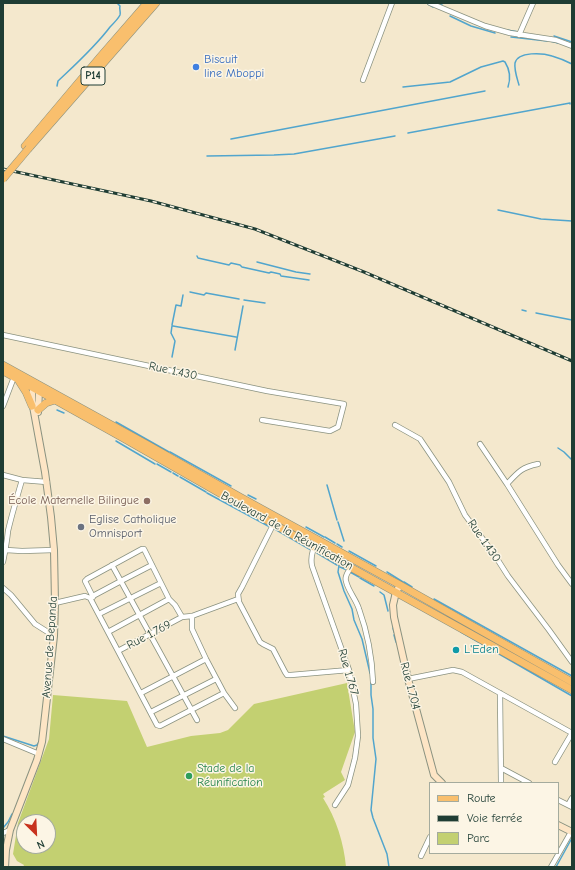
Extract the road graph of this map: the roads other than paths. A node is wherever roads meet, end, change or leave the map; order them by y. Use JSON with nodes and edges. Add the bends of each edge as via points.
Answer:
{"nodes":[{"id":1,"x":147,"y":3,"type":"edge"},
{"id":2,"x":156,"y":3,"type":"edge"},
{"id":3,"x":392,"y":3,"type":"edge"},
{"id":4,"x":430,"y":3,"type":"edge"},
{"id":5,"x":444,"y":3,"type":"edge"},
{"id":6,"x":533,"y":3,"type":"edge"},
{"id":7,"x":442,"y":8,"type":"junction"},
{"id":8,"x":519,"y":35,"type":"junction"},
{"id":9,"x":572,"y":46,"type":"edge"},
{"id":10,"x":363,"y":80,"type":"dead end"},
{"id":11,"x":27,"y":148,"type":"junction"},
{"id":12,"x":3,"y":171,"type":"edge"},
{"id":13,"x":3,"y":178,"type":"edge"},
{"id":14,"x":3,"y":335,"type":"edge"},
{"id":15,"x":3,"y":365,"type":"edge"},
{"id":16,"x":3,"y":371,"type":"edge"},
{"id":17,"x":16,"y":378,"type":"junction"},
{"id":18,"x":38,"y":387,"type":"junction"},
{"id":19,"x":55,"y":400,"type":"junction"},
{"id":20,"x":3,"y":406,"type":"edge"},
{"id":21,"x":35,"y":408,"type":"junction"},
{"id":22,"x":262,"y":420,"type":"dead end"},
{"id":23,"x":395,"y":425,"type":"dead end"},
{"id":24,"x":480,"y":444,"type":"dead end"},
{"id":25,"x":538,"y":464,"type":"dead end"},
{"id":26,"x":3,"y":475,"type":"edge"},
{"id":27,"x":22,"y":480,"type":"junction"},
{"id":28,"x":47,"y":482,"type":"junction"},
{"id":29,"x":507,"y":484,"type":"junction"},
{"id":30,"x":275,"y":520,"type":"junction"},
{"id":31,"x":316,"y":543,"type":"junction"},
{"id":32,"x":6,"y":550,"type":"junction"},
{"id":33,"x":54,"y":550,"type":"junction"},
{"id":34,"x":3,"y":562,"type":"edge"},
{"id":35,"x":112,"y":564,"type":"junction"},
{"id":36,"x":152,"y":565,"type":"junction"},
{"id":37,"x":351,"y":567,"type":"junction"},
{"id":38,"x":121,"y":580,"type":"junction"},
{"id":39,"x":161,"y":583,"type":"junction"},
{"id":40,"x":572,"y":584,"type":"edge"},
{"id":41,"x":3,"y":588,"type":"edge"},
{"id":42,"x":398,"y":588,"type":"junction"},
{"id":43,"x":91,"y":597,"type":"junction"},
{"id":44,"x":131,"y":598,"type":"junction"},
{"id":45,"x":169,"y":599,"type":"junction"},
{"id":46,"x":238,"y":599,"type":"junction"},
{"id":47,"x":55,"y":603,"type":"junction"},
{"id":48,"x":99,"y":614,"type":"junction"},
{"id":49,"x":140,"y":614,"type":"junction"},
{"id":50,"x":192,"y":616,"type":"junction"},
{"id":51,"x":182,"y":617,"type":"junction"},
{"id":52,"x":108,"y":632,"type":"junction"},
{"id":53,"x":151,"y":634,"type":"junction"},
{"id":54,"x":54,"y":636,"type":"junction"},
{"id":55,"x":118,"y":651,"type":"junction"},
{"id":56,"x":206,"y":659,"type":"junction"},
{"id":57,"x":572,"y":662,"type":"edge"},
{"id":58,"x":349,"y":670,"type":"junction"},
{"id":59,"x":174,"y":676,"type":"junction"},
{"id":60,"x":216,"y":679,"type":"junction"},
{"id":61,"x":408,"y":679,"type":"junction"},
{"id":62,"x":373,"y":682,"type":"dead end"},
{"id":63,"x":572,"y":682,"type":"edge"},
{"id":64,"x":572,"y":690,"type":"edge"},
{"id":65,"x":224,"y":693,"type":"junction"},
{"id":66,"x":500,"y":693,"type":"junction"},
{"id":67,"x":141,"y":694,"type":"junction"},
{"id":68,"x":184,"y":695,"type":"junction"},
{"id":69,"x":235,"y":708,"type":"dead end"},
{"id":70,"x":192,"y":710,"type":"junction"},
{"id":71,"x":151,"y":712,"type":"junction"},
{"id":72,"x":197,"y":720,"type":"dead end"},
{"id":73,"x":572,"y":733,"type":"edge"},
{"id":74,"x":3,"y":739,"type":"edge"},
{"id":75,"x":39,"y":754,"type":"junction"},
{"id":76,"x":555,"y":762,"type":"dead end"},
{"id":77,"x":501,"y":768,"type":"junction"},
{"id":78,"x":434,"y":775,"type":"junction"},
{"id":79,"x":435,"y":782,"type":"edge"},
{"id":80,"x":441,"y":782,"type":"edge"},
{"id":81,"x":501,"y":782,"type":"edge"},
{"id":82,"x":527,"y":782,"type":"edge"},
{"id":83,"x":572,"y":798,"type":"edge"},
{"id":84,"x":559,"y":800,"type":"edge"},
{"id":85,"x":335,"y":805,"type":"dead end"},
{"id":86,"x":570,"y":806,"type":"edge"},
{"id":87,"x":559,"y":825,"type":"edge"},
{"id":88,"x":10,"y":830,"type":"junction"},
{"id":89,"x":571,"y":832,"type":"edge"},
{"id":90,"x":3,"y":833,"type":"edge"},
{"id":91,"x":429,"y":839,"type":"edge"},
{"id":92,"x":559,"y":853,"type":"edge"},
{"id":93,"x":558,"y":854,"type":"edge"},
{"id":94,"x":421,"y":856,"type":"dead end"},
{"id":95,"x":4,"y":858,"type":"edge"},
{"id":96,"x":5,"y":867,"type":"edge"},
{"id":97,"x":551,"y":867,"type":"edge"}],
"edges":[{"from":1,"to":11,"type":"main road","number":"P14","via":[[100,56]]},
{"from":2,"to":11,"type":"main road","number":"P14"},
{"from":3,"to":10,"type":"street"},
{"from":4,"to":7,"type":"street"},
{"from":5,"to":7,"type":"street"},
{"from":6,"to":8,"type":"street"},
{"from":7,"to":8,"type":"street","via":[[485,26]]},
{"from":8,"to":9,"type":"street","via":[[556,40]]},
{"from":11,"to":12,"type":"main road","number":"P14"},
{"from":11,"to":13,"type":"main road","number":"P14","bridge":true},
{"from":14,"to":22,"type":"street","name":"Rue 1.430","via":[[344,404],[338,427],[330,431]]},
{"from":15,"to":18,"type":"main road"},
{"from":16,"to":17,"type":"main road","name":"Boulevard de la Réunification"},
{"from":17,"to":18,"type":"main road","name":"Boulevard de la Réunification"},
{"from":17,"to":20,"type":"street"},
{"from":17,"to":21,"type":"main road"},
{"from":18,"to":19,"type":"main road","name":"Boulevard de la Réunification"},
{"from":18,"to":21,"type":"main road","name":"Avenue de Bepanda","via":[[32,397]]},
{"from":18,"to":30,"type":"main road"},
{"from":19,"to":21,"type":"main road"},
{"from":19,"to":30,"type":"main road","name":"Boulevard de la Réunification"},
{"from":21,"to":28,"type":"main road","name":"Avenue de Bepanda"},
{"from":23,"to":57,"type":"street","name":"Rue 1.430","via":[[420,439],[449,482],[466,515]]},
{"from":24,"to":29,"type":"street"},
{"from":25,"to":29,"type":"street","via":[[523,468]]},
{"from":26,"to":27,"type":"street"},
{"from":27,"to":28,"type":"street"},
{"from":27,"to":32,"type":"street"},
{"from":28,"to":33,"type":"main road","name":"Avenue de Bepanda"},
{"from":29,"to":40,"type":"street"},
{"from":30,"to":31,"type":"main road","name":"Boulevard de la Réunification"},
{"from":30,"to":46,"type":"street","via":[[238,594]]},
{"from":31,"to":37,"type":"main road","name":"Boulevard de la Réunification"},
{"from":31,"to":42,"type":"main road"},
{"from":31,"to":58,"type":"street","name":"Rue 1.767","via":[[311,558],[312,566]]},
{"from":32,"to":33,"type":"street"},
{"from":32,"to":34,"type":"street"},
{"from":33,"to":47,"type":"main road","name":"Avenue de Bepanda"},
{"from":35,"to":36,"type":"street","via":[[144,549]]},
{"from":35,"to":38,"type":"street"},
{"from":35,"to":43,"type":"street","via":[[86,580]]},
{"from":36,"to":38,"type":"street"},
{"from":36,"to":39,"type":"street"},
{"from":37,"to":42,"type":"main road","name":"Boulevard de la Réunification"},
{"from":37,"to":62,"type":"street","via":[[345,580],[358,607],[370,645]]},
{"from":38,"to":43,"type":"street"},
{"from":38,"to":44,"type":"street"},
{"from":39,"to":44,"type":"street"},
{"from":39,"to":45,"type":"street"},
{"from":41,"to":54,"type":"street","via":[[35,624]]},
{"from":42,"to":61,"type":"main road","name":"Rue 1.704","via":[[393,610]]},
{"from":42,"to":63,"type":"main road"},
{"from":42,"to":64,"type":"main road","name":"Boulevard de la Réunification"},
{"from":43,"to":47,"type":"street"},
{"from":43,"to":48,"type":"street"},
{"from":44,"to":48,"type":"street"},
{"from":44,"to":49,"type":"street"},
{"from":45,"to":49,"type":"street"},
{"from":45,"to":51,"type":"street"},
{"from":46,"to":50,"type":"street","name":"Rue 1.769"},
{"from":46,"to":58,"type":"street","via":[[260,642],[273,649],[287,675]]},
{"from":47,"to":54,"type":"main road","name":"Avenue de Bepanda"},
{"from":48,"to":52,"type":"street"},
{"from":49,"to":52,"type":"street"},
{"from":49,"to":53,"type":"street"},
{"from":50,"to":51,"type":"street","name":"Rue 1.769"},
{"from":50,"to":56,"type":"street","via":[[192,628]]},
{"from":51,"to":53,"type":"street","name":"Rue 1.769"},
{"from":52,"to":55,"type":"street"},
{"from":53,"to":55,"type":"street","name":"Rue 1.769"},
{"from":53,"to":59,"type":"street"},
{"from":54,"to":75,"type":"main road","name":"Avenue de Bepanda"},
{"from":55,"to":67,"type":"street","name":"Rue 1.769"},
{"from":56,"to":59,"type":"street"},
{"from":56,"to":60,"type":"street"},
{"from":58,"to":85,"type":"street","name":"Rue 1.767","via":[[356,704],[356,758],[348,785]]},
{"from":59,"to":67,"type":"street"},
{"from":59,"to":68,"type":"street"},
{"from":60,"to":65,"type":"street"},
{"from":60,"to":68,"type":"street"},
{"from":61,"to":66,"type":"street","via":[[458,670]]},
{"from":61,"to":78,"type":"main road","name":"Rue 1.704"},
{"from":65,"to":69,"type":"street"},
{"from":65,"to":70,"type":"street"},
{"from":66,"to":73,"type":"street"},
{"from":66,"to":77,"type":"street"},
{"from":67,"to":71,"type":"street","name":"Rue 1.769"},
{"from":68,"to":70,"type":"street"},
{"from":68,"to":71,"type":"street"},
{"from":70,"to":71,"type":"street","name":"Rue 1.769","via":[[160,726]]},
{"from":70,"to":72,"type":"street"},
{"from":73,"to":76,"type":"street"},
{"from":74,"to":75,"type":"street"},
{"from":75,"to":88,"type":"main road","name":"Avenue de Bepanda"},
{"from":77,"to":81,"type":"street"},
{"from":77,"to":82,"type":"street"},
{"from":78,"to":79,"type":"street"},
{"from":78,"to":80,"type":"main road","name":"Rue 1.704"},
{"from":83,"to":86,"type":"street"},
{"from":84,"to":86,"type":"street"},
{"from":87,"to":89,"type":"main road"},
{"from":88,"to":90,"type":"street"},
{"from":88,"to":95,"type":"main road","name":"Avenue de Bepanda"},
{"from":89,"to":92,"type":"street"},
{"from":91,"to":94,"type":"street"},
{"from":93,"to":97,"type":"street"},
{"from":95,"to":96,"type":"main road","name":"Avenue de Bepanda"}]}
